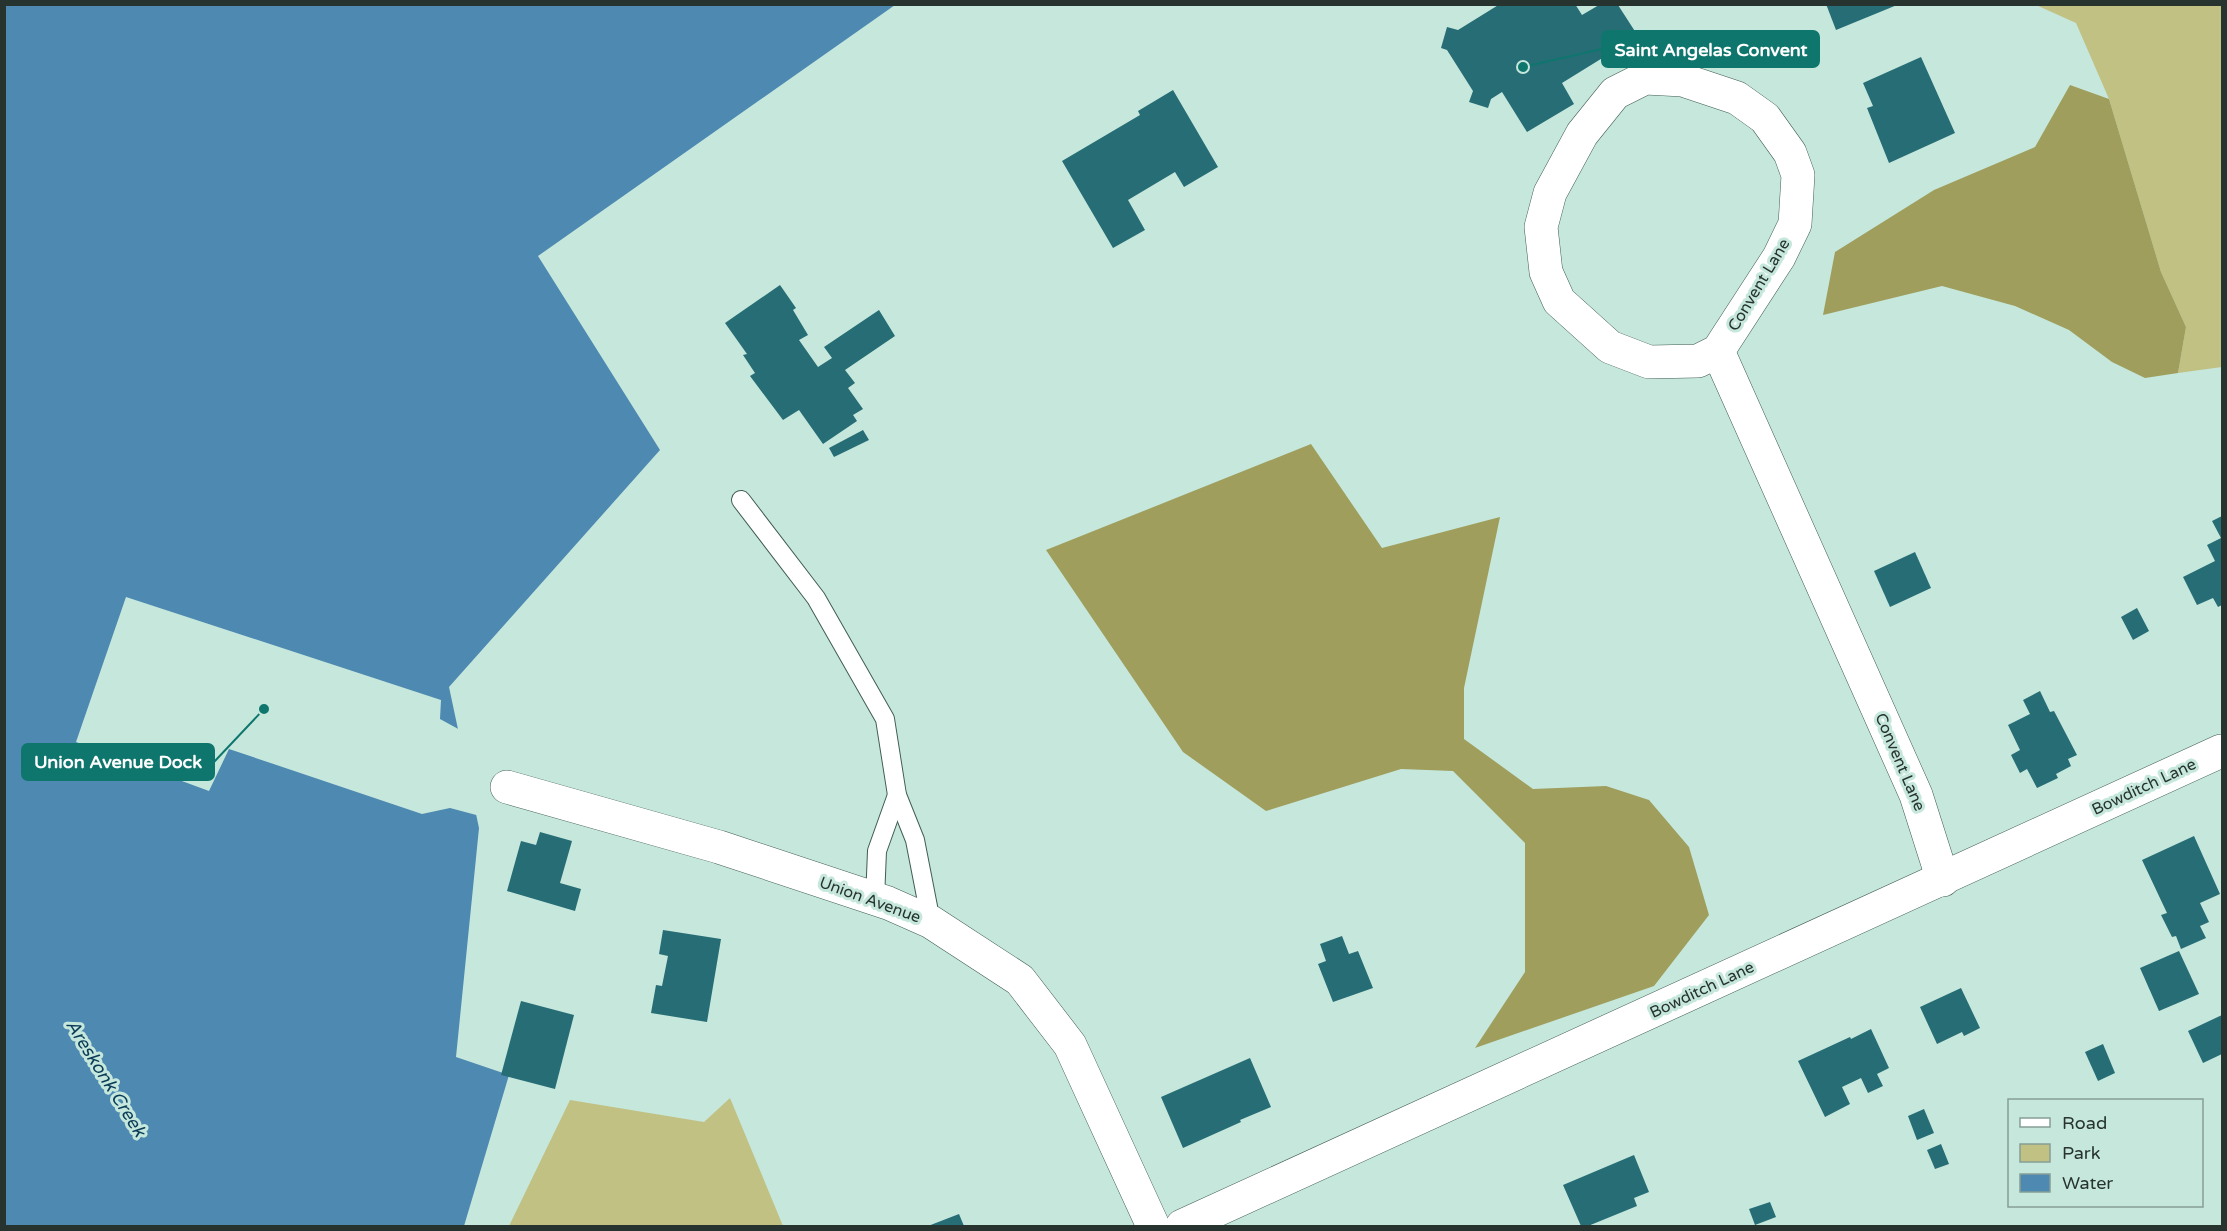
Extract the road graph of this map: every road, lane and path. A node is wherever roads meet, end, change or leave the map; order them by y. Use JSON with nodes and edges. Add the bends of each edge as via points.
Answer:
{"nodes":[{"id":1,"x":1718,"y":351,"type":"junction"},
{"id":2,"x":741,"y":500,"type":"dead end"},
{"id":3,"x":2221,"y":751,"type":"edge"},
{"id":4,"x":507,"y":787,"type":"dead end"},
{"id":5,"x":897,"y":795,"type":"junction"},
{"id":6,"x":1943,"y":880,"type":"junction"},
{"id":7,"x":875,"y":899,"type":"junction"},
{"id":8,"x":931,"y":922,"type":"junction"},
{"id":9,"x":1153,"y":1227,"type":"edge"},
{"id":10,"x":1182,"y":1227,"type":"edge"}],
"edges":[{"from":1,"to":1,"type":"street","name":"Convent Lane","via":[[1779,257],[1795,224],[1798,175],[1790,153],[1765,118],[1737,98],[1683,80],[1645,78],[1615,93],[1582,134],[1550,193],[1541,227],[1546,272],[1559,301],[1610,347],[1649,362],[1698,361]]},
{"from":1,"to":6,"type":"street","name":"Convent Lane","via":[[1916,795]]},
{"from":2,"to":5,"type":"lane","via":[[816,598],[885,719]]},
{"from":3,"to":6,"type":"street","name":"Bowditch Lane"},
{"from":4,"to":7,"type":"street","name":"Union Avenue","via":[[719,847]]},
{"from":5,"to":7,"type":"lane","via":[[877,851]]},
{"from":5,"to":8,"type":"lane","via":[[915,840]]},
{"from":6,"to":10,"type":"street","name":"Bowditch Lane"},
{"from":7,"to":8,"type":"street","name":"Union Avenue"},
{"from":8,"to":9,"type":"street","name":"Union Avenue","via":[[1020,980],[1070,1045]]}]}
